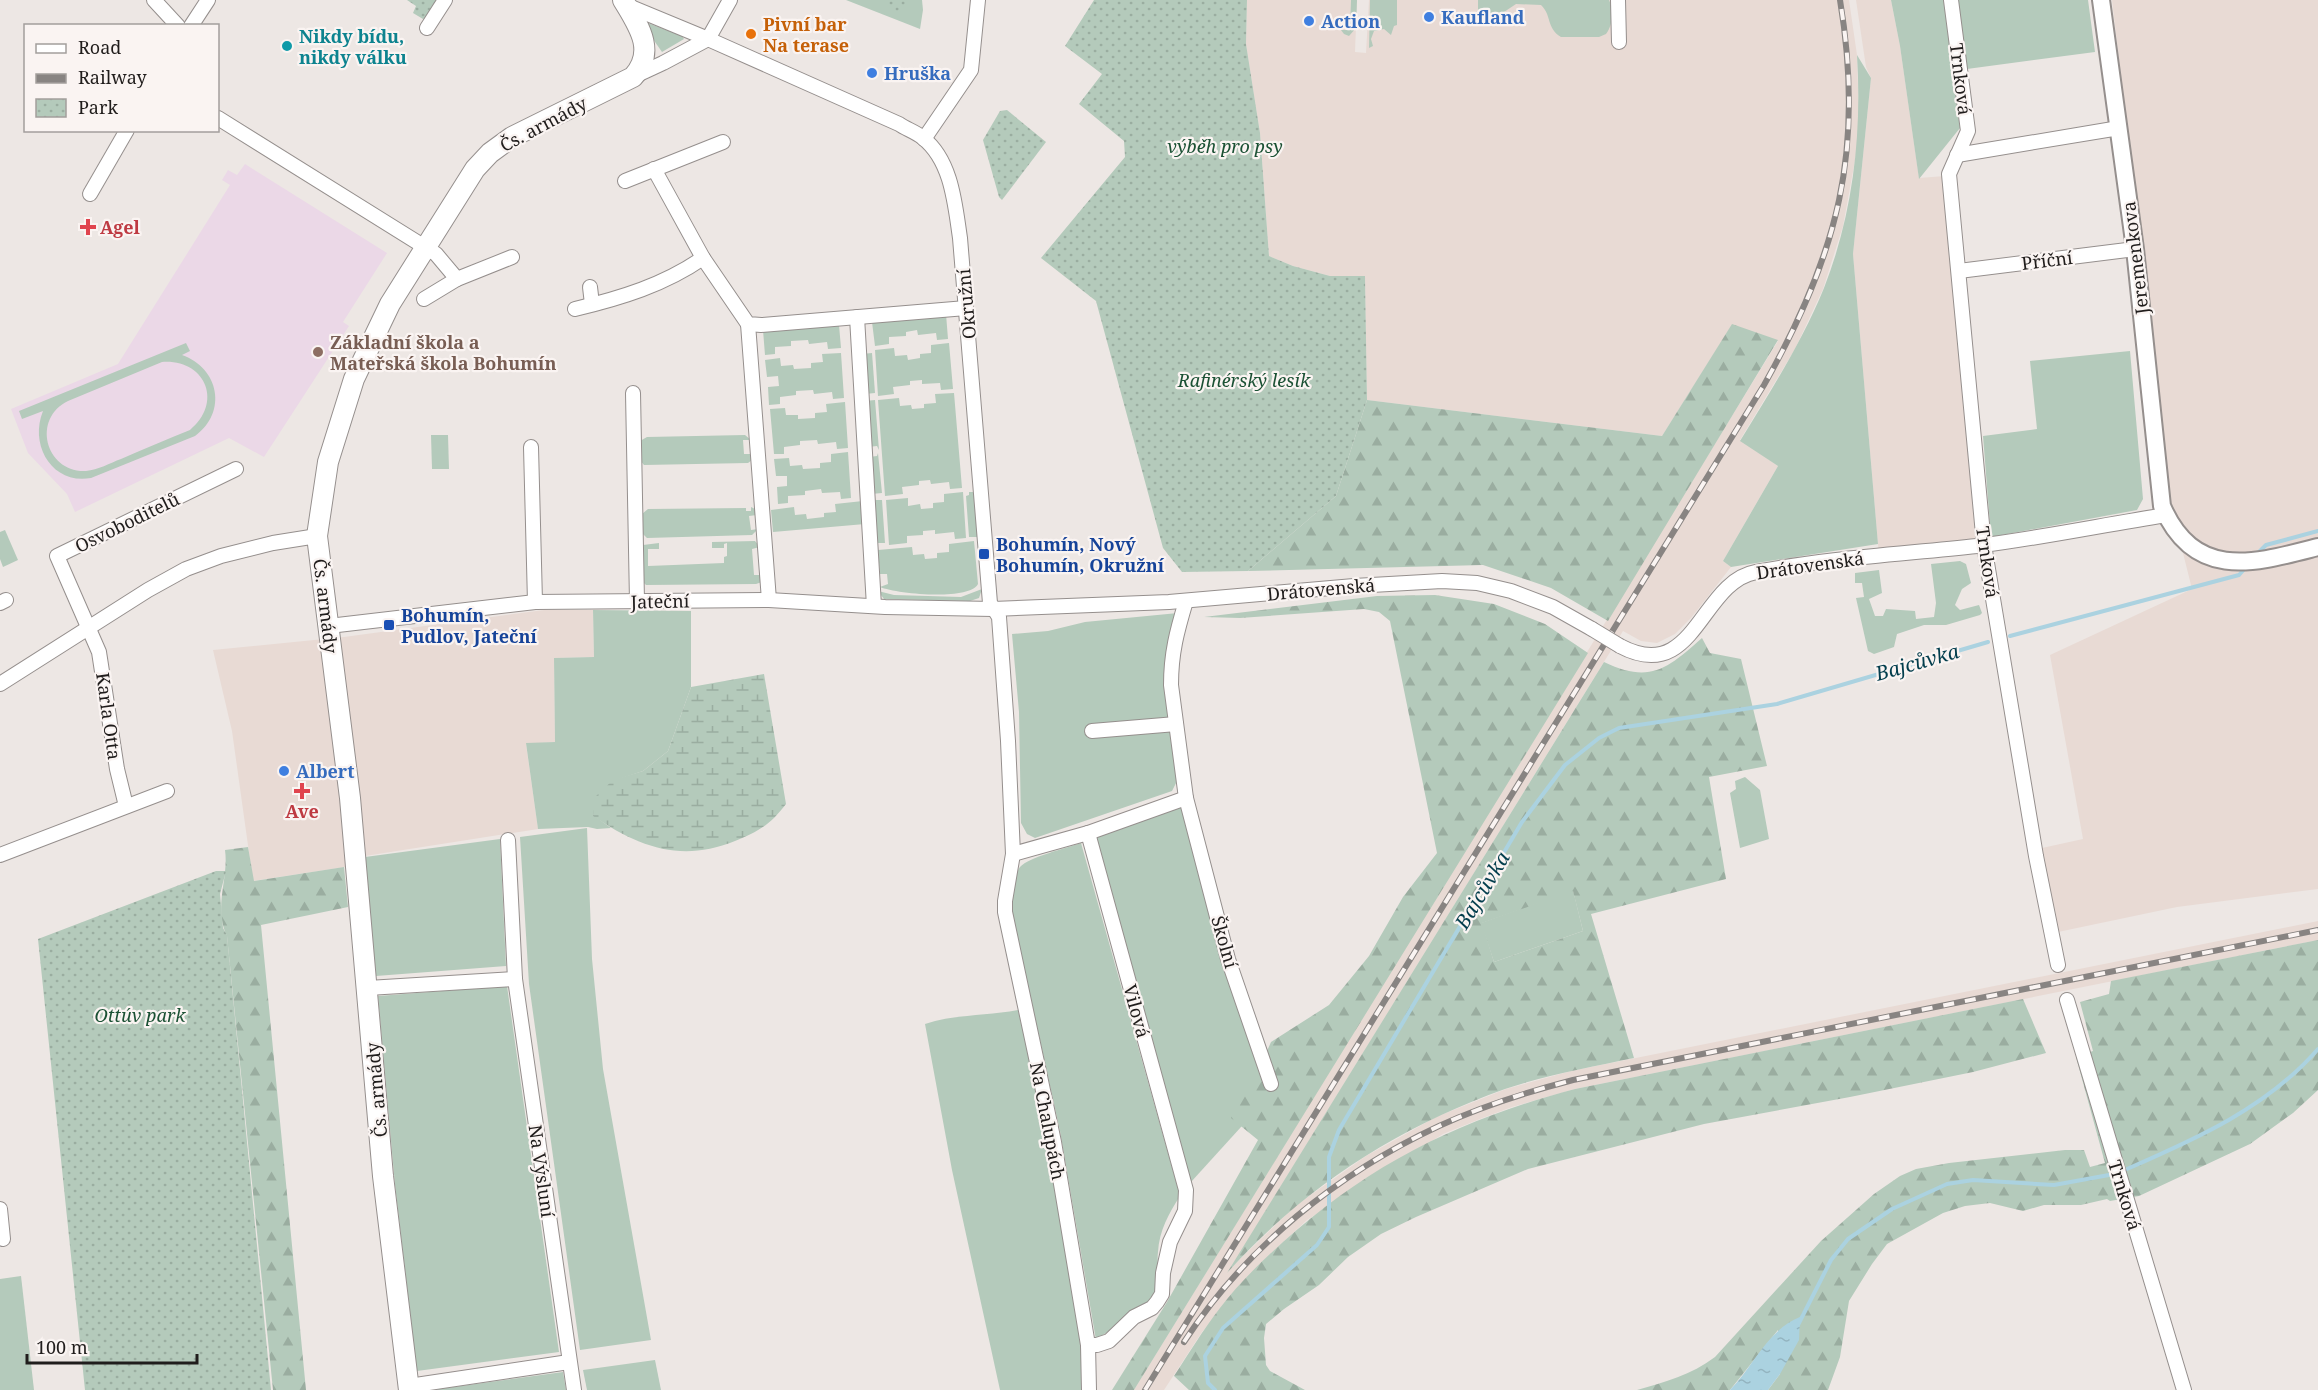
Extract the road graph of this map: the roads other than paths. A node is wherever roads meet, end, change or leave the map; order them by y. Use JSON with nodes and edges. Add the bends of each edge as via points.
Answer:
{"nodes":[{"id":1,"x":154,"y":0,"type":"edge"},
{"id":2,"x":208,"y":0,"type":"edge"},
{"id":3,"x":445,"y":0,"type":"edge"},
{"id":4,"x":729,"y":0,"type":"edge"},
{"id":5,"x":978,"y":0,"type":"edge"},
{"id":6,"x":1618,"y":0,"type":"edge"},
{"id":7,"x":1951,"y":0,"type":"edge"},
{"id":8,"x":2101,"y":0,"type":"edge"},
{"id":9,"x":625,"y":3,"type":"edge"},
{"id":10,"x":176,"y":24,"type":"edge"},
{"id":11,"x":192,"y":24,"type":"edge"},
{"id":12,"x":427,"y":28,"type":"dead end"},
{"id":13,"x":708,"y":39,"type":"junction"},
{"id":14,"x":1619,"y":42,"type":"dead end"},
{"id":15,"x":633,"y":76,"type":"junction"},
{"id":16,"x":219,"y":119,"type":"edge"},
{"id":17,"x":2119,"y":128,"type":"junction"},
{"id":18,"x":126,"y":132,"type":"edge"},
{"id":19,"x":924,"y":139,"type":"junction"},
{"id":20,"x":723,"y":142,"type":"dead end"},
{"id":21,"x":1957,"y":155,"type":"junction"},
{"id":22,"x":654,"y":170,"type":"junction"},
{"id":23,"x":625,"y":181,"type":"dead end"},
{"id":24,"x":90,"y":194,"type":"dead end"},
{"id":25,"x":425,"y":247,"type":"junction"},
{"id":26,"x":2135,"y":249,"type":"junction"},
{"id":27,"x":512,"y":257,"type":"dead end"},
{"id":28,"x":703,"y":258,"type":"junction"},
{"id":29,"x":1959,"y":270,"type":"junction"},
{"id":30,"x":457,"y":279,"type":"junction"},
{"id":31,"x":590,"y":287,"type":"dead end"},
{"id":32,"x":424,"y":298,"type":"dead end"},
{"id":33,"x":592,"y":304,"type":"junction"},
{"id":34,"x":966,"y":308,"type":"junction"},
{"id":35,"x":574,"y":309,"type":"dead end"},
{"id":36,"x":857,"y":317,"type":"junction"},
{"id":37,"x":748,"y":324,"type":"junction"},
{"id":38,"x":633,"y":393,"type":"dead end"},
{"id":39,"x":531,"y":447,"type":"dead end"},
{"id":40,"x":236,"y":469,"type":"dead end"},
{"id":41,"x":2166,"y":515,"type":"junction"},
{"id":42,"x":317,"y":536,"type":"junction"},
{"id":43,"x":1984,"y":545,"type":"junction"},
{"id":44,"x":2318,"y":547,"type":"edge"},
{"id":45,"x":769,"y":600,"type":"junction"},
{"id":46,"x":638,"y":601,"type":"junction"},
{"id":47,"x":1186,"y":601,"type":"junction"},
{"id":48,"x":535,"y":602,"type":"junction"},
{"id":49,"x":874,"y":606,"type":"junction"},
{"id":50,"x":993,"y":609,"type":"junction"},
{"id":51,"x":329,"y":626,"type":"junction"},
{"id":52,"x":89,"y":627,"type":"junction"},
{"id":53,"x":0,"y":684,"type":"edge"},
{"id":54,"x":1176,"y":724,"type":"junction"},
{"id":55,"x":1092,"y":731,"type":"dead end"},
{"id":56,"x":167,"y":791,"type":"dead end"},
{"id":57,"x":1186,"y":798,"type":"junction"},
{"id":58,"x":126,"y":806,"type":"junction"},
{"id":59,"x":1088,"y":832,"type":"junction"},
{"id":60,"x":508,"y":840,"type":"dead end"},
{"id":61,"x":1013,"y":854,"type":"junction"},
{"id":62,"x":0,"y":855,"type":"edge"},
{"id":63,"x":2058,"y":965,"type":"dead end"},
{"id":64,"x":515,"y":979,"type":"junction"},
{"id":65,"x":368,"y":988,"type":"junction"},
{"id":66,"x":2067,"y":1000,"type":"dead end"},
{"id":67,"x":1271,"y":1084,"type":"dead end"},
{"id":68,"x":0,"y":1209,"type":"edge"},
{"id":69,"x":3,"y":1239,"type":"dead end"},
{"id":70,"x":1088,"y":1345,"type":"junction"},
{"id":71,"x":569,"y":1362,"type":"junction"},
{"id":72,"x":409,"y":1388,"type":"edge"},
{"id":73,"x":574,"y":1390,"type":"edge"},
{"id":74,"x":1089,"y":1390,"type":"edge"},
{"id":75,"x":2184,"y":1390,"type":"edge"}],
"edges":[{"from":1,"to":10,"type":"street"},
{"from":2,"to":11,"type":"street"},
{"from":3,"to":12,"type":"street"},
{"from":4,"to":13,"type":"street"},
{"from":5,"to":19,"type":"street","via":[[970,70]]},
{"from":6,"to":14,"type":"street"},
{"from":7,"to":21,"type":"street","name":"Trnková","via":[[1968,131]]},
{"from":8,"to":17,"type":"street","name":"Jeremenkova"},
{"from":9,"to":13,"type":"street","name":"Okružní"},
{"from":9,"to":15,"type":"main road","via":[[641,31],[645,48],[644,60]]},
{"from":13,"to":15,"type":"street","name":"Čs. armády"},
{"from":13,"to":19,"type":"street","name":"Okružní"},
{"from":15,"to":25,"type":"main road","name":"Čs. armády","via":[[512,137],[490,153],[471,175]]},
{"from":16,"to":25,"type":"street"},
{"from":17,"to":21,"type":"street"},
{"from":17,"to":26,"type":"street","name":"Jeremenkova"},
{"from":18,"to":24,"type":"street"},
{"from":19,"to":34,"type":"street","name":"Okružní","via":[[942,163],[953,190]]},
{"from":20,"to":22,"type":"street"},
{"from":21,"to":29,"type":"street","name":"Trnková","via":[[1949,174]]},
{"from":22,"to":23,"type":"street"},
{"from":22,"to":28,"type":"street"},
{"from":25,"to":30,"type":"street","via":[[441,258]]},
{"from":25,"to":42,"type":"main road","name":"Čs. armády","via":[[390,304],[354,379],[328,462]]},
{"from":26,"to":29,"type":"street","name":"Příční"},
{"from":26,"to":41,"type":"street","name":"Jeremenkova","via":[[2160,495]]},
{"from":27,"to":30,"type":"street"},
{"from":28,"to":33,"type":"street","via":[[647,289]]},
{"from":28,"to":37,"type":"street"},
{"from":29,"to":43,"type":"street","name":"Trnková"},
{"from":30,"to":32,"type":"street"},
{"from":31,"to":33,"type":"street"},
{"from":33,"to":35,"type":"street"},
{"from":34,"to":36,"type":"street"},
{"from":34,"to":50,"type":"street","name":"Okružní"},
{"from":36,"to":37,"type":"street"},
{"from":36,"to":49,"type":"street"},
{"from":37,"to":45,"type":"street"},
{"from":38,"to":46,"type":"street"},
{"from":39,"to":48,"type":"street"},
{"from":40,"to":52,"type":"street","name":"Osvoboditelů","via":[[57,556]]},
{"from":41,"to":43,"type":"street","name":"Drátovenská"},
{"from":41,"to":44,"type":"street","via":[[2182,539],[2224,561],[2265,560]]},
{"from":42,"to":51,"type":"main road","name":"Čs. armády"},
{"from":42,"to":52,"type":"street","via":[[221,556],[186,569]]},
{"from":43,"to":47,"type":"street","name":"Drátovenská","bridge":true,"via":[[1753,572],[1724,589],[1696,629],[1671,649],[1645,655],[1620,646],[1534,598],[1459,581]]},
{"from":43,"to":63,"type":"street","name":"Trnková"},
{"from":45,"to":46,"type":"street","name":"Jateční"},
{"from":45,"to":49,"type":"street","name":"Jateční"},
{"from":46,"to":48,"type":"street","name":"Jateční"},
{"from":47,"to":50,"type":"street"},
{"from":47,"to":54,"type":"street","name":"Školní","via":[[1172,653]]},
{"from":48,"to":51,"type":"street","name":"Jateční"},
{"from":49,"to":50,"type":"street","name":"Jateční"},
{"from":50,"to":61,"type":"street","name":"Na Chalupách","via":[[999,617]]},
{"from":51,"to":65,"type":"main road","name":"Čs. armády"},
{"from":52,"to":53,"type":"street"},
{"from":52,"to":58,"type":"street","name":"Karla Otta","via":[[99,652]]},
{"from":54,"to":55,"type":"street"},
{"from":54,"to":57,"type":"street","name":"Školní"},
{"from":56,"to":58,"type":"street"},
{"from":57,"to":59,"type":"street"},
{"from":57,"to":67,"type":"street","name":"Školní","via":[[1228,959]]},
{"from":58,"to":62,"type":"street"},
{"from":59,"to":61,"type":"street"},
{"from":59,"to":70,"type":"street","name":"Vilová","via":[[1186,1190],[1185,1211],[1170,1242],[1162,1294],[1157,1302],[1109,1341]]},
{"from":60,"to":64,"type":"street","name":"Na Výsluní"},
{"from":61,"to":70,"type":"street","name":"Na Chalupách","via":[[1005,912],[1054,1142]]},
{"from":64,"to":65,"type":"street"},
{"from":64,"to":71,"type":"street","name":"Na Výsluní"},
{"from":65,"to":72,"type":"main road","name":"Čs. armády","via":[[383,1176]]},
{"from":66,"to":75,"type":"street","name":"Trnková"},
{"from":68,"to":69,"type":"street"},
{"from":70,"to":74,"type":"street","name":"Na Chalupách"},
{"from":71,"to":72,"type":"street"},
{"from":71,"to":73,"type":"street","name":"Na Výsluní"}]}
